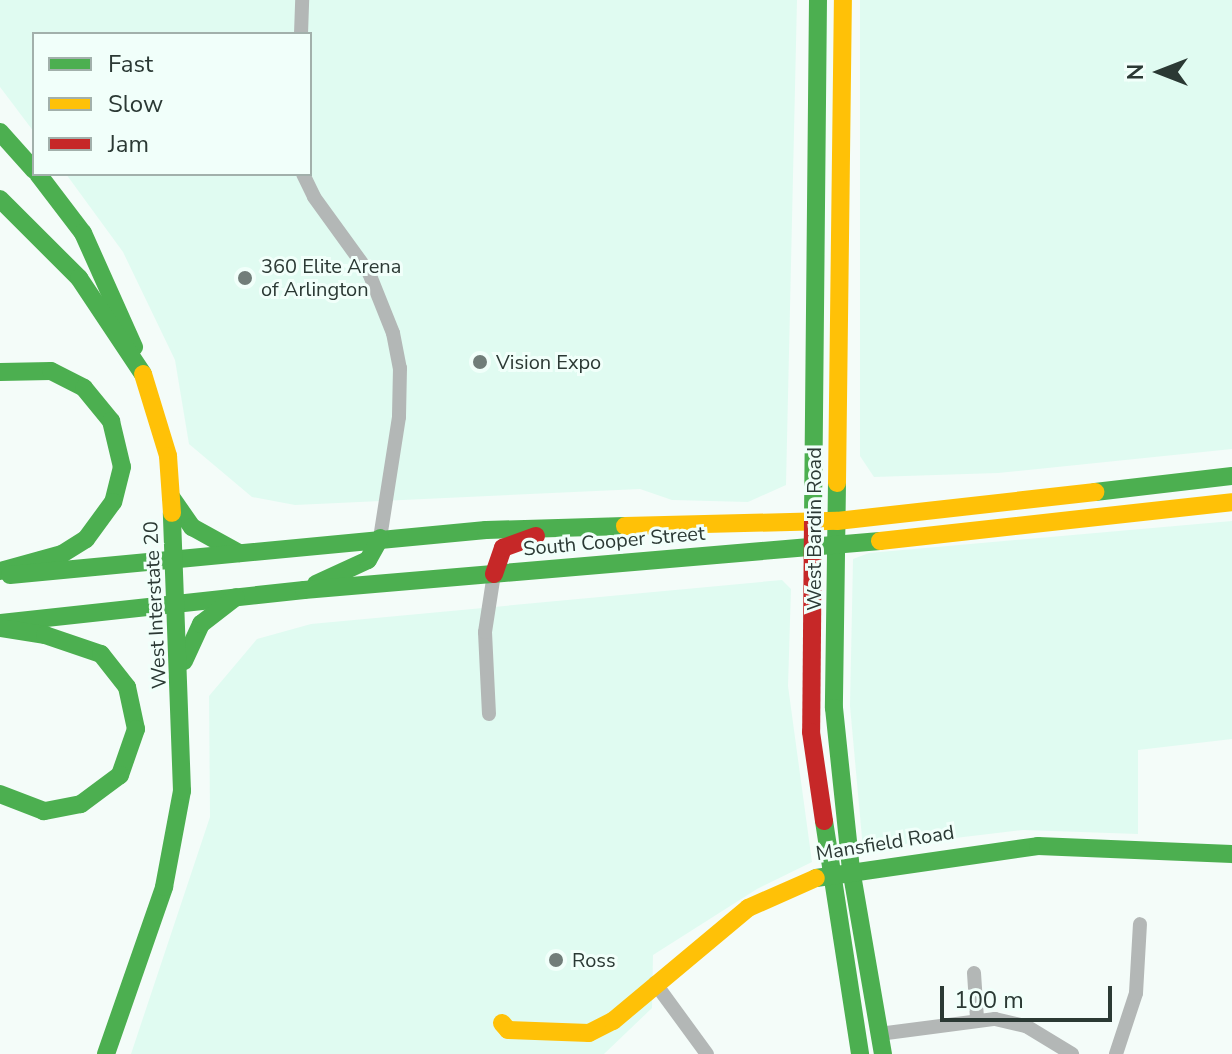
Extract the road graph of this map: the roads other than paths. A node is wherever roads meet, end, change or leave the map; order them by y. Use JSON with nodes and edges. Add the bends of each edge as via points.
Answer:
{"nodes":[{"id":1,"x":302,"y":0,"type":"edge"},
{"id":2,"x":818,"y":0,"type":"edge"},
{"id":3,"x":843,"y":0,"type":"edge"},
{"id":4,"x":301,"y":32,"type":"edge"},
{"id":5,"x":0,"y":132,"type":"edge"},
{"id":6,"x":32,"y":168,"type":"edge"},
{"id":7,"x":39,"y":176,"type":"edge"},
{"id":8,"x":304,"y":176,"type":"edge"},
{"id":9,"x":0,"y":199,"type":"edge"},
{"id":10,"x":839,"y":218,"type":"junction"},
{"id":11,"x":814,"y":219,"type":"junction"},
{"id":12,"x":0,"y":372,"type":"edge"},
{"id":13,"x":143,"y":374,"type":"junction"},
{"id":14,"x":1232,"y":476,"type":"edge"},
{"id":15,"x":170,"y":497,"type":"junction"},
{"id":16,"x":1232,"y":502,"type":"edge"},
{"id":17,"x":837,"y":521,"type":"junction"},
{"id":18,"x":810,"y":523,"type":"junction"},
{"id":19,"x":593,"y":527,"type":"junction"},
{"id":20,"x":380,"y":538,"type":"junction"},
{"id":21,"x":837,"y":546,"type":"junction"},
{"id":22,"x":809,"y":549,"type":"junction"},
{"id":23,"x":239,"y":553,"type":"junction"},
{"id":24,"x":174,"y":560,"type":"junction"},
{"id":25,"x":0,"y":573,"type":"edge"},
{"id":26,"x":494,"y":574,"type":"junction"},
{"id":27,"x":304,"y":590,"type":"junction"},
{"id":28,"x":237,"y":596,"type":"junction"},
{"id":29,"x":178,"y":602,"type":"junction"},
{"id":30,"x":0,"y":625,"type":"edge"},
{"id":31,"x":181,"y":674,"type":"junction"},
{"id":32,"x":489,"y":714,"type":"dead end"},
{"id":33,"x":0,"y":794,"type":"edge"},
{"id":34,"x":1232,"y":854,"type":"edge"},
{"id":35,"x":851,"y":869,"type":"junction"},
{"id":36,"x":830,"y":873,"type":"junction"},
{"id":37,"x":1140,"y":924,"type":"dead end"},
{"id":38,"x":974,"y":973,"type":"dead end"},
{"id":39,"x":655,"y":983,"type":"junction"},
{"id":40,"x":977,"y":1018,"type":"junction"},
{"id":41,"x":502,"y":1023,"type":"dead end"},
{"id":42,"x":879,"y":1034,"type":"junction"},
{"id":43,"x":106,"y":1054,"type":"edge"},
{"id":44,"x":707,"y":1054,"type":"edge"},
{"id":45,"x":860,"y":1054,"type":"edge"},
{"id":46,"x":883,"y":1054,"type":"edge"},
{"id":47,"x":1072,"y":1054,"type":"edge"},
{"id":48,"x":1116,"y":1054,"type":"edge"}],
"edges":[{"from":1,"to":4,"type":"street"},
{"from":2,"to":11,"type":"main road","name":"West Bardin Road"},
{"from":3,"to":10,"type":"main road","name":"West Bardin Road"},
{"from":5,"to":6,"type":"main road","name":"West Interstate 20"},
{"from":7,"to":13,"type":"main road","name":"West Interstate 20","via":[[83,233],[117,300]]},
{"from":8,"to":20,"type":"street","via":[[369,273],[393,333],[400,368],[399,417]]},
{"from":9,"to":13,"type":"main road","via":[[79,278]]},
{"from":10,"to":11,"type":"main road"},
{"from":10,"to":17,"type":"main road","name":"West Bardin Road"},
{"from":11,"to":18,"type":"main road","name":"West Bardin Road"},
{"from":12,"to":25,"type":"main road","via":[[51,371],[84,388],[111,421],[122,467],[113,502],[86,539],[62,554]]},
{"from":13,"to":15,"type":"main road","name":"West Interstate 20","via":[[162,422]]},
{"from":14,"to":17,"type":"main road","name":"South Cooper Street"},
{"from":15,"to":23,"type":"main road","via":[[192,527]]},
{"from":15,"to":24,"type":"main road","name":"West Interstate 20"},
{"from":16,"to":21,"type":"main road","name":"South Cooper Street"},
{"from":17,"to":18,"type":"main road","name":"South Cooper Street"},
{"from":17,"to":21,"type":"main road","name":"West Bardin Road"},
{"from":18,"to":19,"type":"main road","name":"South Cooper Street"},
{"from":18,"to":22,"type":"main road","name":"West Bardin Road"},
{"from":19,"to":20,"type":"main road","name":"South Cooper Street"},
{"from":19,"to":26,"type":"main road","via":[[519,539],[503,548]]},
{"from":20,"to":23,"type":"main road","name":"South Cooper Street"},
{"from":20,"to":27,"type":"main road","via":[[368,560]]},
{"from":21,"to":22,"type":"main road","name":"South Cooper Street"},
{"from":21,"to":35,"type":"main road","name":"West Bardin Road","via":[[834,708]]},
{"from":22,"to":26,"type":"main road","name":"South Cooper Street"},
{"from":22,"to":36,"type":"main road","name":"West Bardin Road","via":[[811,732]]},
{"from":23,"to":24,"type":"main road","name":"South Cooper Street"},
{"from":24,"to":25,"type":"main road","name":"South Cooper Street"},
{"from":24,"to":29,"type":"main road","name":"West Interstate 20"},
{"from":26,"to":27,"type":"main road","name":"South Cooper Street"},
{"from":26,"to":32,"type":"street","via":[[485,632]]},
{"from":27,"to":28,"type":"main road","name":"South Cooper Street"},
{"from":28,"to":29,"type":"main road","name":"South Cooper Street"},
{"from":28,"to":31,"type":"main road","via":[[201,624],[188,645]]},
{"from":29,"to":30,"type":"main road","name":"South Cooper Street"},
{"from":29,"to":31,"type":"main road","name":"West Interstate 20"},
{"from":30,"to":33,"type":"main road","via":[[101,654],[127,687],[136,729],[120,775],[81,804],[44,811]]},
{"from":31,"to":43,"type":"main road","name":"West Interstate 20","via":[[182,791],[175,836],[164,887]]},
{"from":34,"to":35,"type":"main road","name":"Mansfield Road","via":[[1038,846]]},
{"from":35,"to":36,"type":"main road","name":"Mansfield Road"},
{"from":35,"to":42,"type":"main road","name":"West Bardin Road"},
{"from":36,"to":39,"type":"main road","name":"Mansfield Road","via":[[748,908]]},
{"from":36,"to":45,"type":"main road","name":"West Bardin Road"},
{"from":37,"to":48,"type":"street","via":[[1136,993]]},
{"from":38,"to":40,"type":"street"},
{"from":39,"to":41,"type":"main road","name":"Mansfield Road","via":[[613,1021],[589,1033],[508,1030]]},
{"from":39,"to":44,"type":"street"},
{"from":40,"to":42,"type":"street"},
{"from":40,"to":47,"type":"street","via":[[1026,1026]]},
{"from":42,"to":46,"type":"main road","name":"West Bardin Road"}]}
